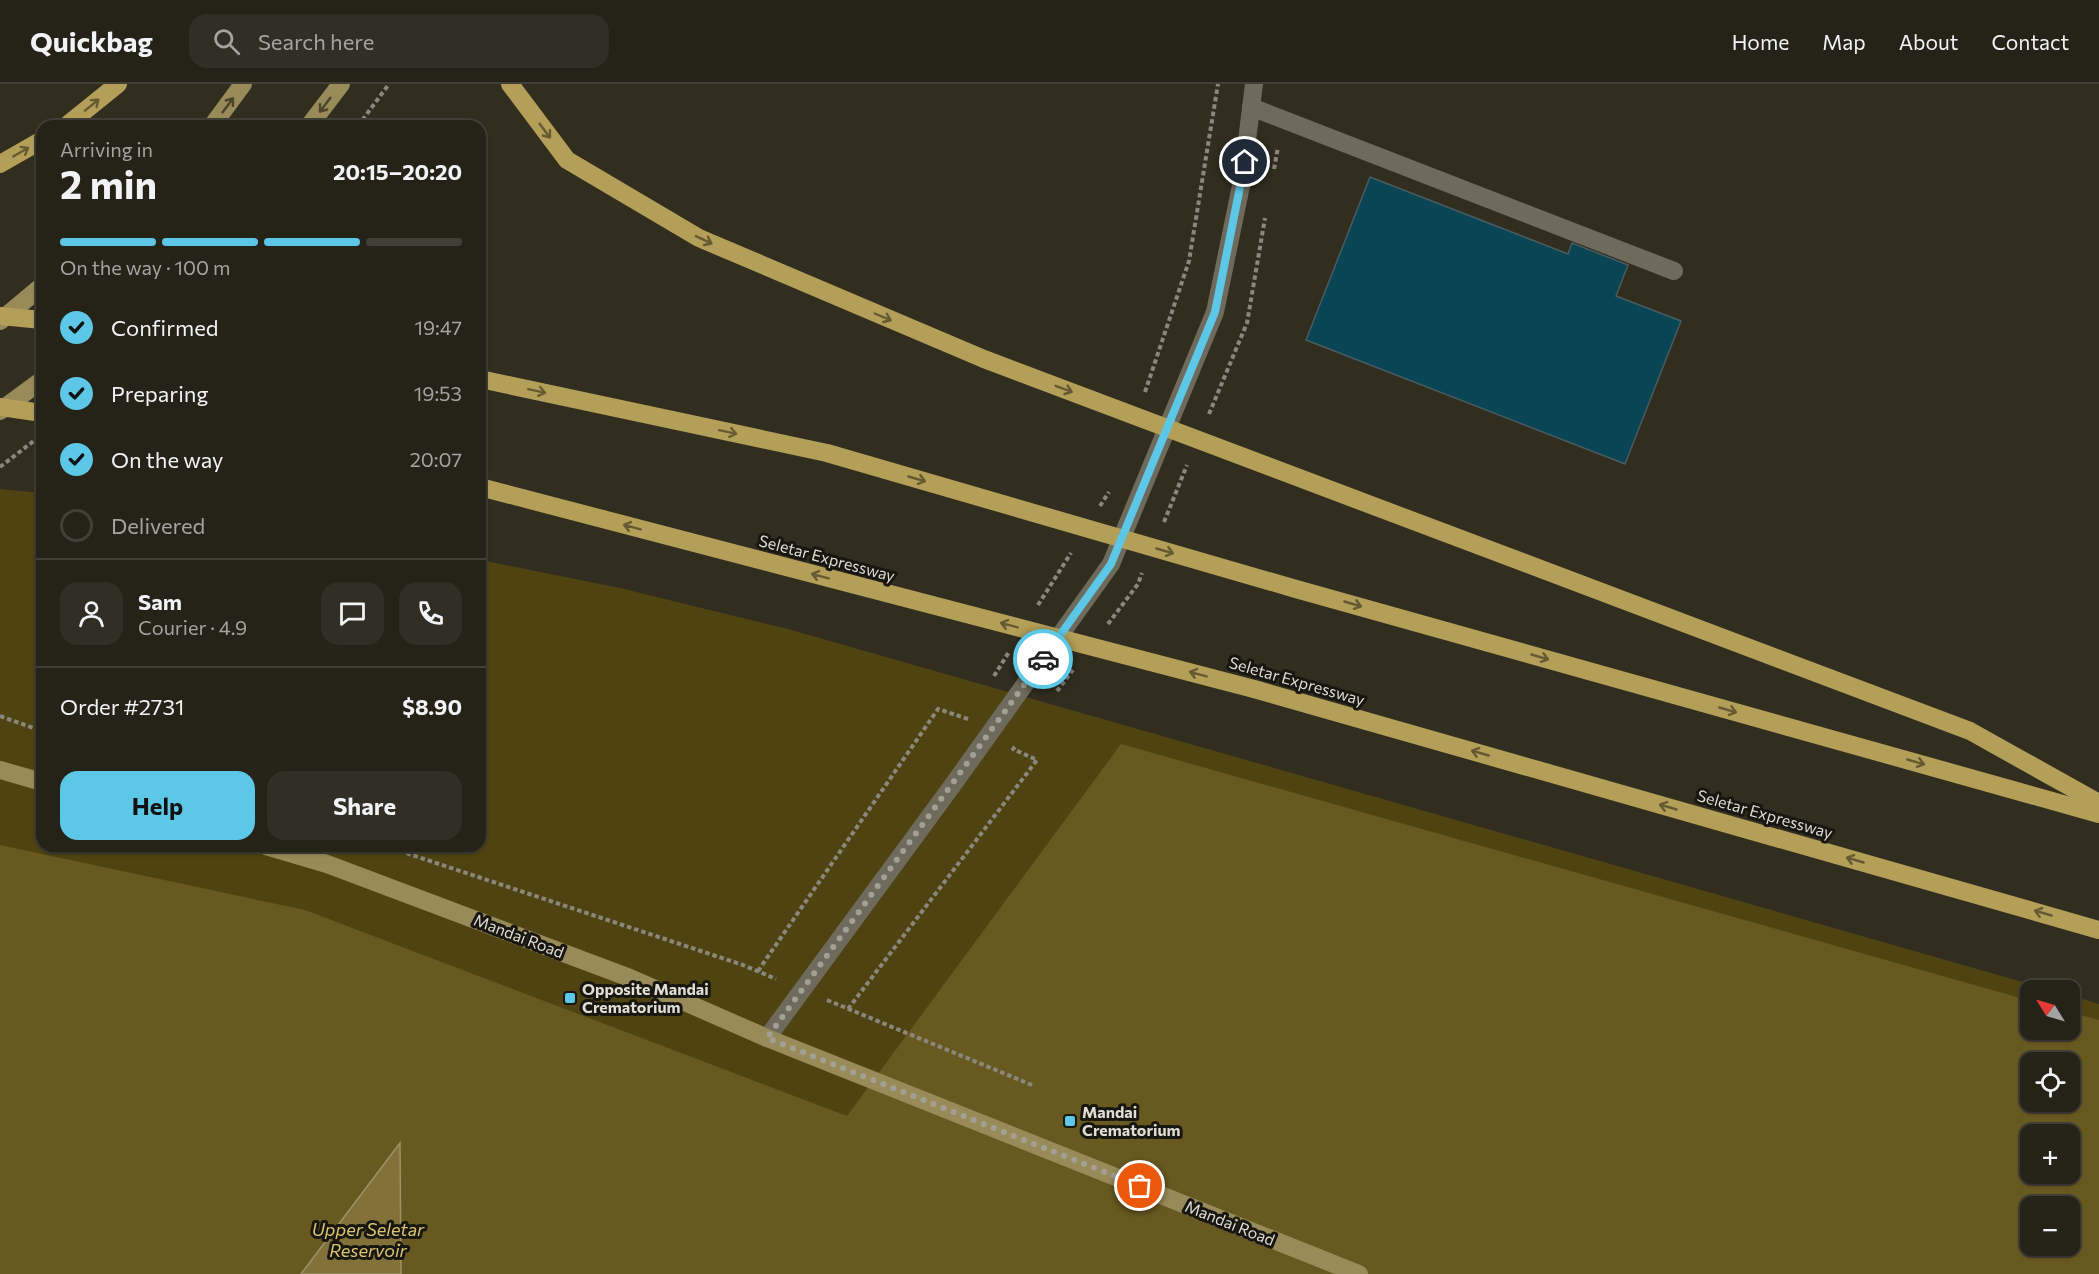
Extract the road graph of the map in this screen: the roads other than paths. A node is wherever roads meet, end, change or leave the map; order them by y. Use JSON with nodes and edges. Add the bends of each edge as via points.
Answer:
{"nodes":[{"id":1,"x":118,"y":84,"type":"edge"},
{"id":2,"x":243,"y":84,"type":"edge"},
{"id":3,"x":341,"y":84,"type":"edge"},
{"id":4,"x":510,"y":84,"type":"edge"},
{"id":5,"x":1254,"y":84,"type":"edge"},
{"id":6,"x":1251,"y":107,"type":"junction"},
{"id":7,"x":73,"y":120,"type":"edge"},
{"id":8,"x":216,"y":120,"type":"edge"},
{"id":9,"x":314,"y":120,"type":"edge"},
{"id":10,"x":36,"y":143,"type":"edge"},
{"id":11,"x":0,"y":164,"type":"edge"},
{"id":12,"x":1674,"y":271,"type":"dead end"},
{"id":13,"x":36,"y":291,"type":"edge"},
{"id":14,"x":0,"y":316,"type":"edge"},
{"id":15,"x":36,"y":319,"type":"edge"},
{"id":16,"x":0,"y":321,"type":"edge"},
{"id":17,"x":486,"y":380,"type":"edge"},
{"id":18,"x":36,"y":384,"type":"edge"},
{"id":19,"x":0,"y":406,"type":"edge"},
{"id":20,"x":0,"y":411,"type":"edge"},
{"id":21,"x":36,"y":412,"type":"edge"},
{"id":22,"x":486,"y":489,"type":"edge"},
{"id":23,"x":0,"y":770,"type":"edge"},
{"id":24,"x":36,"y":780,"type":"edge"},
{"id":25,"x":2099,"y":803,"type":"edge"},
{"id":26,"x":2099,"y":814,"type":"edge"},
{"id":27,"x":286,"y":852,"type":"edge"},
{"id":28,"x":2099,"y":930,"type":"edge"},
{"id":29,"x":767,"y":1038,"type":"junction"},
{"id":30,"x":1359,"y":1274,"type":"edge"}],
"edges":[{"from":7,"to":1,"type":"highway","one_way":true},
{"from":8,"to":2,"type":"main road","one_way":true},
{"from":3,"to":9,"type":"main road","one_way":true},
{"from":4,"to":25,"type":"highway","one_way":true,"via":[[567,160],[699,238],[984,359],[1970,731]]},
{"from":5,"to":6,"type":"street"},
{"from":6,"to":12,"type":"street"},
{"from":6,"to":29,"type":"street","via":[[1242,180],[1215,312],[1111,564]]},
{"from":11,"to":10,"type":"highway","one_way":true},
{"from":13,"to":16,"type":"main road"},
{"from":14,"to":15,"type":"highway"},
{"from":17,"to":26,"type":"highway","one_way":true,"via":[[827,453]]},
{"from":18,"to":20,"type":"main road"},
{"from":19,"to":21,"type":"highway"},
{"from":28,"to":22,"type":"highway","name":"Seletar Expressway","one_way":true,"via":[[1254,689]]},
{"from":23,"to":24,"type":"main road"},
{"from":27,"to":29,"type":"main road","name":"Mandai Road","via":[[608,970]]},
{"from":29,"to":30,"type":"main road","name":"Mandai Road"}]}
